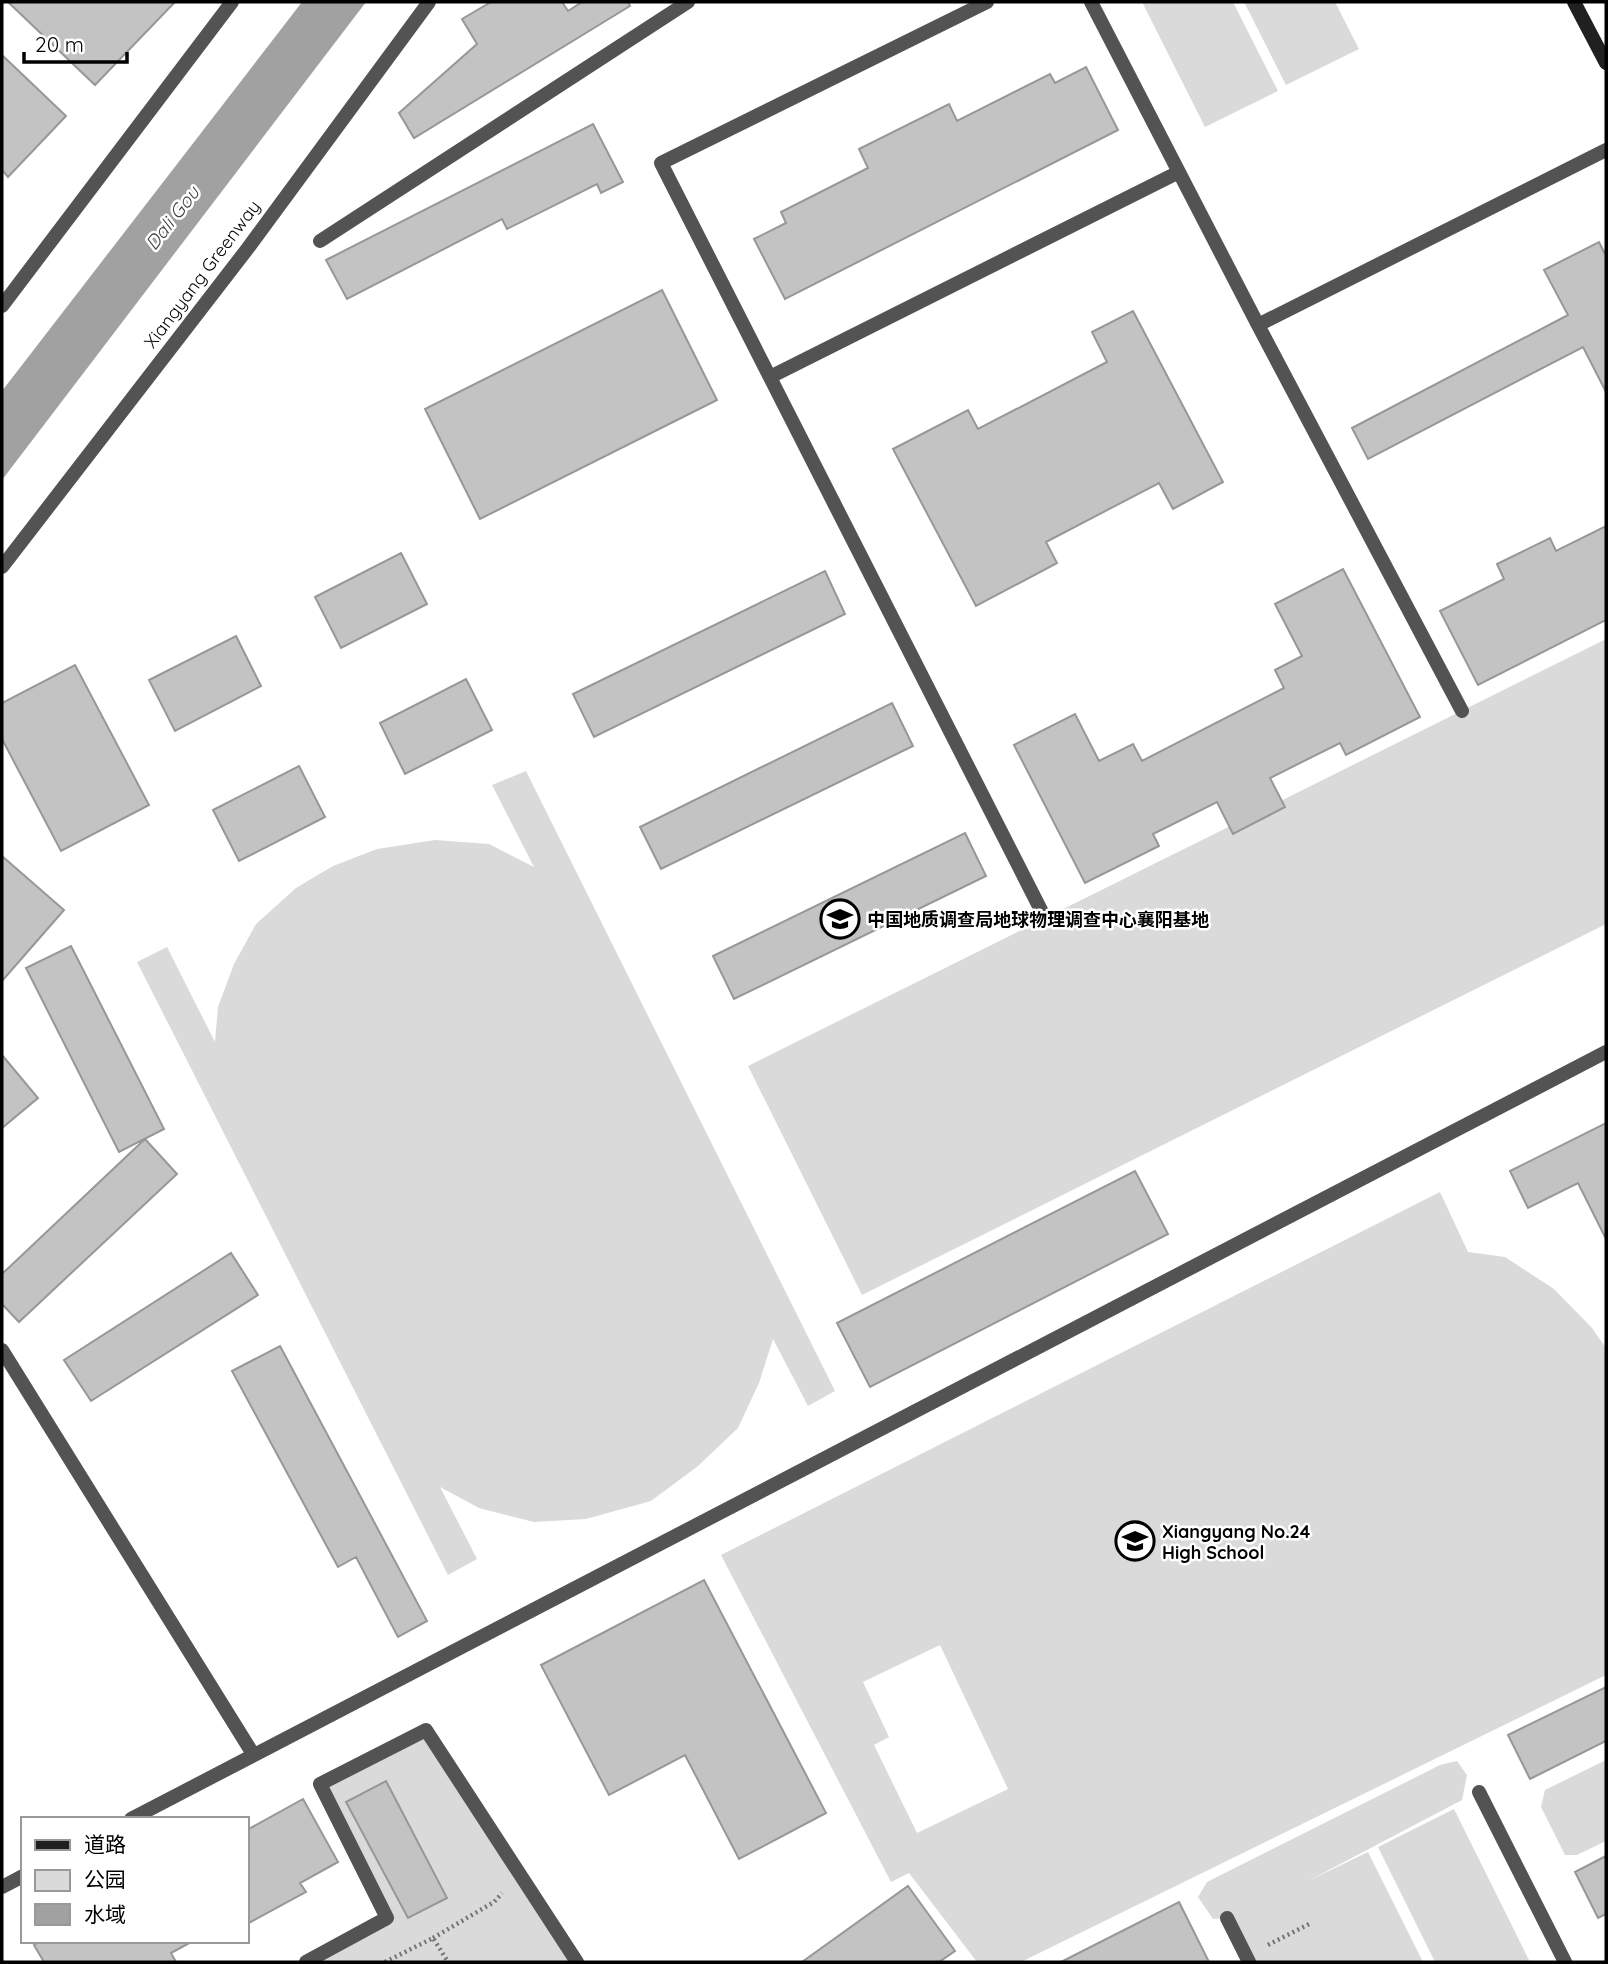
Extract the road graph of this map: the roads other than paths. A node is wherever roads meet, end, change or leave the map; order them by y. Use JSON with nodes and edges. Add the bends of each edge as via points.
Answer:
{"nodes":[{"id":1,"x":232,"y":2,"type":"edge"},
{"id":2,"x":429,"y":2,"type":"edge"},
{"id":3,"x":688,"y":2,"type":"edge"},
{"id":4,"x":987,"y":2,"type":"edge"},
{"id":5,"x":1091,"y":2,"type":"edge"},
{"id":6,"x":1573,"y":2,"type":"edge"},
{"id":7,"x":1606,"y":63,"type":"edge"},
{"id":8,"x":1606,"y":149,"type":"edge"},
{"id":9,"x":1179,"y":172,"type":"junction"},
{"id":10,"x":320,"y":241,"type":"dead end"},
{"id":11,"x":2,"y":306,"type":"edge"},
{"id":12,"x":1258,"y":325,"type":"junction"},
{"id":13,"x":770,"y":377,"type":"junction"},
{"id":14,"x":2,"y":567,"type":"edge"},
{"id":15,"x":1462,"y":711,"type":"dead end"},
{"id":16,"x":1045,"y":918,"type":"dead end"},
{"id":17,"x":1606,"y":1052,"type":"edge"},
{"id":18,"x":2,"y":1350,"type":"edge"},
{"id":19,"x":253,"y":1754,"type":"junction"},
{"id":20,"x":1479,"y":1792,"type":"dead end"},
{"id":21,"x":135,"y":1817,"type":"edge"},
{"id":22,"x":21,"y":1877,"type":"edge"},
{"id":23,"x":2,"y":1887,"type":"edge"},
{"id":24,"x":1227,"y":1918,"type":"dead end"},
{"id":25,"x":1247,"y":1959,"type":"edge"},
{"id":26,"x":306,"y":1962,"type":"edge"},
{"id":27,"x":576,"y":1962,"type":"edge"},
{"id":28,"x":1565,"y":1962,"type":"edge"}],
"edges":[{"from":1,"to":11,"type":"street"},
{"from":2,"to":14,"type":"street","name":"Xiangyang Greenway","via":[[248,248]]},
{"from":3,"to":10,"type":"street"},
{"from":4,"to":13,"type":"street","via":[[661,163]]},
{"from":5,"to":9,"type":"street"},
{"from":6,"to":7,"type":"main road"},
{"from":8,"to":12,"type":"street"},
{"from":9,"to":12,"type":"street"},
{"from":9,"to":13,"type":"street"},
{"from":12,"to":15,"type":"street"},
{"from":13,"to":16,"type":"street"},
{"from":17,"to":19,"type":"street"},
{"from":18,"to":19,"type":"street"},
{"from":19,"to":21,"type":"street"},
{"from":20,"to":28,"type":"street"},
{"from":22,"to":23,"type":"street"},
{"from":24,"to":25,"type":"street"},
{"from":26,"to":27,"type":"street","via":[[387,1918],[320,1784],[426,1730]]}]}
